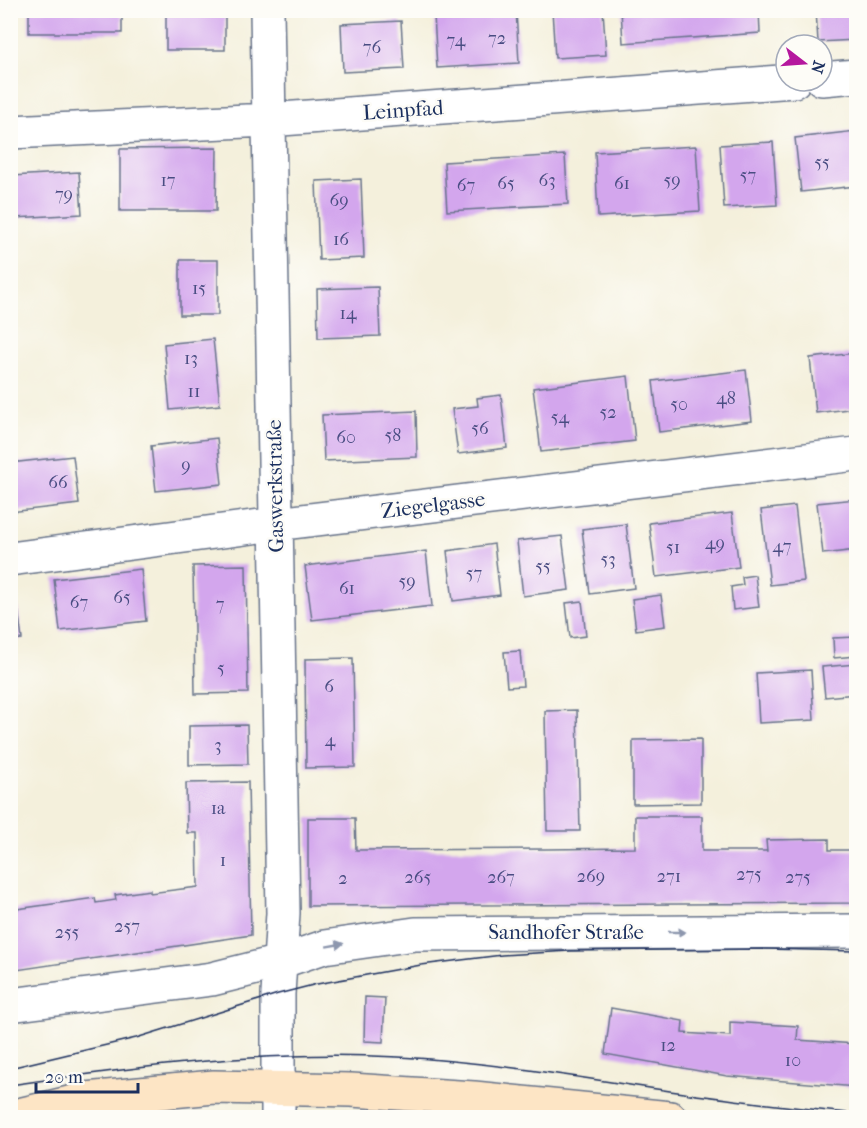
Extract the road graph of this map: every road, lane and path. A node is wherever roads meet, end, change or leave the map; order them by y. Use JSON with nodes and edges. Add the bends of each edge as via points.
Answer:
{"nodes":[{"id":1,"x":267,"y":10,"type":"edge"},
{"id":2,"x":856,"y":76,"type":"edge"},
{"id":3,"x":834,"y":78,"type":"edge"},
{"id":4,"x":774,"y":82,"type":"edge"},
{"id":5,"x":268,"y":120,"type":"junction"},
{"id":6,"x":10,"y":132,"type":"edge"},
{"id":7,"x":856,"y":454,"type":"edge"},
{"id":8,"x":276,"y":524,"type":"junction"},
{"id":9,"x":10,"y":559,"type":"edge"},
{"id":10,"x":856,"y":931,"type":"edge"},
{"id":11,"x":280,"y":962,"type":"junction"},
{"id":12,"x":10,"y":1005,"type":"edge"},
{"id":13,"x":278,"y":1103,"type":"edge"},
{"id":14,"x":10,"y":1117,"type":"edge"},
{"id":15,"x":670,"y":1118,"type":"edge"}],
"edges":[{"from":1,"to":5,"type":"street","name":"Gaswerkstraße"},
{"from":2,"to":3,"type":"street"},
{"from":4,"to":5,"type":"street","name":"Leinpfad"},
{"from":5,"to":6,"type":"street","name":"Leinpfad"},
{"from":5,"to":8,"type":"street","name":"Gaswerkstraße"},
{"from":7,"to":8,"type":"street","name":"Ziegelgasse"},
{"from":8,"to":9,"type":"street","name":"Ziegelgasse"},
{"from":8,"to":11,"type":"street","name":"Gaswerkstraße","via":[[283,913]]},
{"from":11,"to":10,"type":"street","name":"Sandhofer Straße","one_way":true,"via":[[324,947],[416,934]]},
{"from":11,"to":12,"type":"street","name":"Sandhofer Straße","via":[[212,979]]},
{"from":11,"to":13,"type":"street"},
{"from":13,"to":14,"type":"street","via":[[214,1087],[86,1099]]},
{"from":13,"to":15,"type":"street","via":[[351,1090]]}]}
